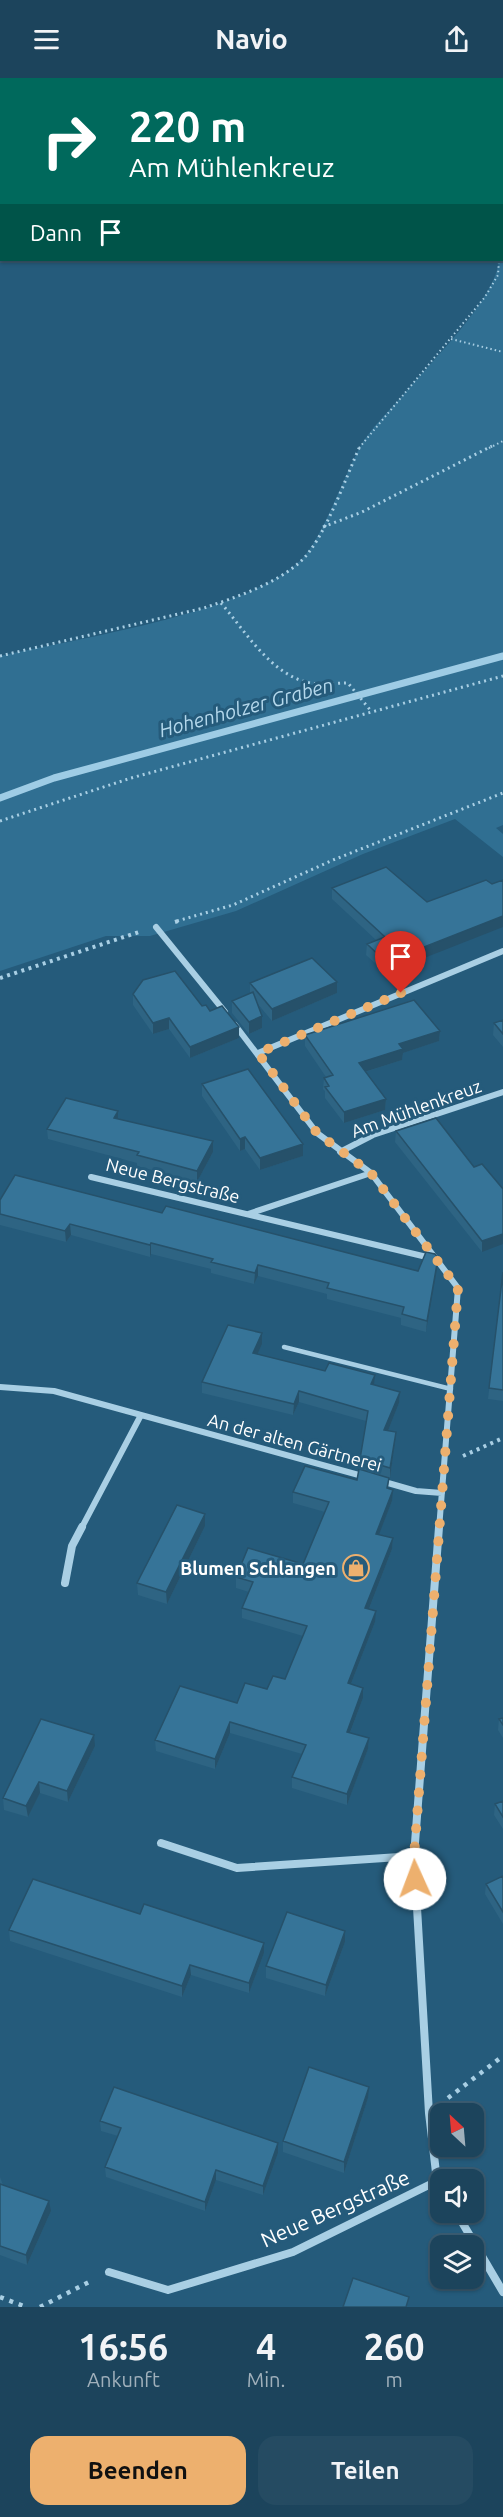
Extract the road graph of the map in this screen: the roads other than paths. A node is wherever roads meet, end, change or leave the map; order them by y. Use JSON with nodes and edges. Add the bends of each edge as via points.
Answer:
{"nodes":[{"id":1,"x":156,"y":927,"type":"road end"},
{"id":2,"x":503,"y":951,"type":"edge"},
{"id":3,"x":258,"y":1053,"type":"junction"},
{"id":4,"x":503,"y":1092,"type":"edge"},
{"id":5,"x":340,"y":1152,"type":"junction"},
{"id":6,"x":371,"y":1173,"type":"junction"},
{"id":7,"x":91,"y":1177,"type":"dead end"},
{"id":8,"x":247,"y":1214,"type":"junction"},
{"id":9,"x":438,"y":1260,"type":"junction"},
{"id":10,"x":284,"y":1347,"type":"dead end"},
{"id":11,"x":0,"y":1387,"type":"edge"},
{"id":12,"x":451,"y":1389,"type":"junction"},
{"id":13,"x":141,"y":1415,"type":"junction"},
{"id":14,"x":442,"y":1493,"type":"junction"},
{"id":15,"x":65,"y":1582,"type":"dead end"},
{"id":16,"x":161,"y":1843,"type":"dead end"},
{"id":17,"x":414,"y":1856,"type":"junction"},
{"id":18,"x":437,"y":2169,"type":"edge"},
{"id":19,"x":430,"y":2188,"type":"edge"},
{"id":20,"x":462,"y":2223,"type":"edge"},
{"id":21,"x":109,"y":2272,"type":"road end"},
{"id":22,"x":503,"y":2292,"type":"edge"}],
"edges":[{"from":1,"to":3,"type":"street","name":"Neue Bergstraße"},
{"from":2,"to":3,"type":"street"},
{"from":3,"to":5,"type":"street","name":"Neue Bergstraße","via":[[317,1133]]},
{"from":4,"to":5,"type":"street","name":"Am Mühlenkreuz","via":[[373,1135]]},
{"from":5,"to":6,"type":"street","name":"Neue Bergstraße"},
{"from":6,"to":8,"type":"street","name":"Neue Bergstraße"},
{"from":6,"to":9,"type":"street","name":"Neue Bergstraße"},
{"from":7,"to":8,"type":"street","name":"Neue Bergstraße"},
{"from":8,"to":9,"type":"street","name":"Neue Bergstraße"},
{"from":9,"to":12,"type":"street","name":"Neue Bergstraße","via":[[458,1288]]},
{"from":10,"to":12,"type":"lane"},
{"from":11,"to":13,"type":"street","name":"An der alten Gärtnerei","via":[[54,1391]]},
{"from":12,"to":14,"type":"street","name":"Neue Bergstraße"},
{"from":13,"to":14,"type":"street","name":"An der alten Gärtnerei","via":[[416,1491]]},
{"from":13,"to":15,"type":"street","via":[[72,1546]]},
{"from":14,"to":17,"type":"street","name":"Neue Bergstraße"},
{"from":16,"to":17,"type":"street","via":[[237,1868]]},
{"from":17,"to":18,"type":"street","name":"Neue Bergstraße","via":[[429,2114]]},
{"from":19,"to":21,"type":"street","name":"Neue Bergstraße","via":[[293,2252],[168,2290]]},
{"from":20,"to":22,"type":"street"}]}
